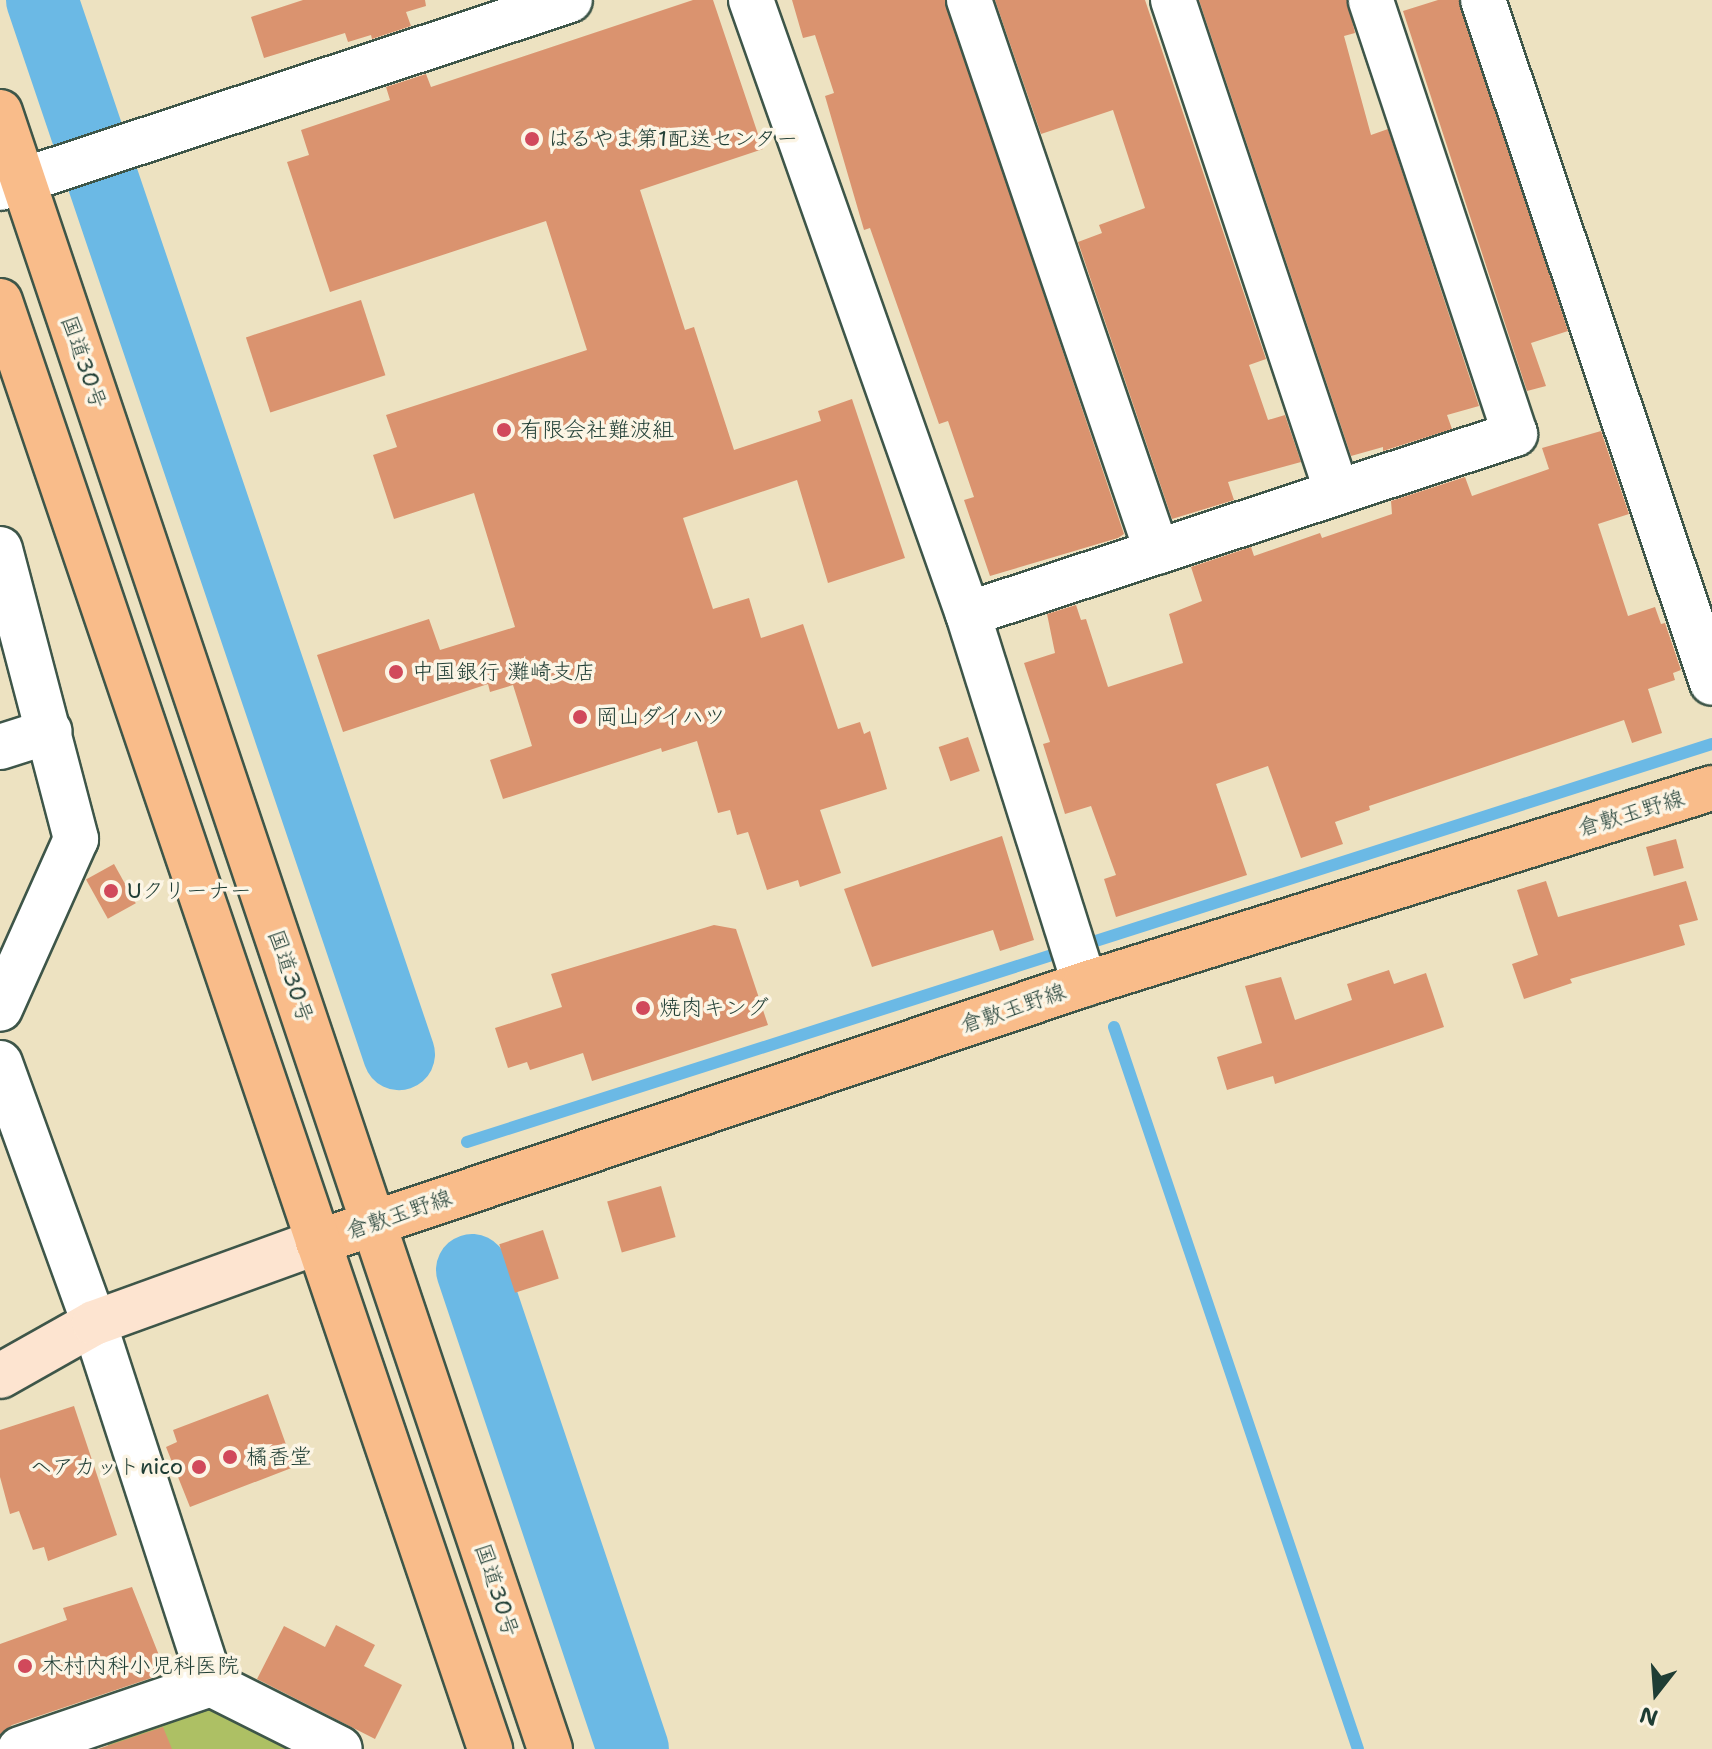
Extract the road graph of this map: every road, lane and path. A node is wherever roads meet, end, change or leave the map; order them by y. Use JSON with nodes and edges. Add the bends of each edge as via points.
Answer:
{"nodes":[{"id":1,"x":570,"y":0,"type":"edge"},
{"id":2,"x":751,"y":0,"type":"edge"},
{"id":3,"x":969,"y":0,"type":"edge"},
{"id":4,"x":1173,"y":0,"type":"edge"},
{"id":5,"x":1371,"y":0,"type":"edge"},
{"id":6,"x":1483,"y":0,"type":"edge"},
{"id":7,"x":0,"y":112,"type":"edge"},
{"id":8,"x":11,"y":184,"type":"edge"},
{"id":9,"x":0,"y":301,"type":"edge"},
{"id":10,"x":1337,"y":492,"type":"junction"},
{"id":11,"x":1,"y":552,"type":"edge"},
{"id":12,"x":1157,"y":552,"type":"junction"},
{"id":13,"x":968,"y":614,"type":"junction"},
{"id":14,"x":1712,"y":683,"type":"edge"},
{"id":15,"x":50,"y":731,"type":"junction"},
{"id":16,"x":0,"y":747,"type":"edge"},
{"id":17,"x":1712,"y":788,"type":"edge"},
{"id":18,"x":1077,"y":960,"type":"junction"},
{"id":19,"x":0,"y":1009,"type":"edge"},
{"id":20,"x":0,"y":1063,"type":"edge"},
{"id":21,"x":374,"y":1222,"type":"junction"},
{"id":22,"x":318,"y":1242,"type":"junction"},
{"id":23,"x":94,"y":1323,"type":"junction"},
{"id":24,"x":0,"y":1376,"type":"edge"},
{"id":25,"x":211,"y":1684,"type":"junction"},
{"id":26,"x":92,"y":1738,"type":"edge"},
{"id":27,"x":20,"y":1749,"type":"edge"},
{"id":28,"x":340,"y":1749,"type":"edge"},
{"id":29,"x":490,"y":1749,"type":"edge"},
{"id":30,"x":550,"y":1749,"type":"edge"}],
"edges":[{"from":1,"to":8,"type":"street"},
{"from":2,"to":13,"type":"street"},
{"from":3,"to":12,"type":"street"},
{"from":4,"to":10,"type":"street"},
{"from":5,"to":10,"type":"street","via":[[1515,434]]},
{"from":6,"to":14,"type":"street"},
{"from":7,"to":8,"type":"main road","name":"国道30号"},
{"from":8,"to":21,"type":"main road","name":"国道30号"},
{"from":9,"to":22,"type":"main road"},
{"from":10,"to":12,"type":"street"},
{"from":11,"to":15,"type":"street"},
{"from":12,"to":13,"type":"street"},
{"from":13,"to":18,"type":"street"},
{"from":15,"to":16,"type":"street"},
{"from":15,"to":19,"type":"street","via":[[76,839]]},
{"from":17,"to":18,"type":"main road","name":"倉敷玉野線"},
{"from":18,"to":21,"type":"main road","name":"倉敷玉野線"},
{"from":20,"to":23,"type":"street"},
{"from":21,"to":22,"type":"main road","name":"倉敷玉野線"},
{"from":21,"to":30,"type":"main road","name":"国道30号"},
{"from":22,"to":23,"type":"street"},
{"from":22,"to":29,"type":"main road"},
{"from":23,"to":24,"type":"street"},
{"from":23,"to":25,"type":"street"},
{"from":25,"to":26,"type":"street"},
{"from":25,"to":28,"type":"street"},
{"from":26,"to":27,"type":"street"}]}
